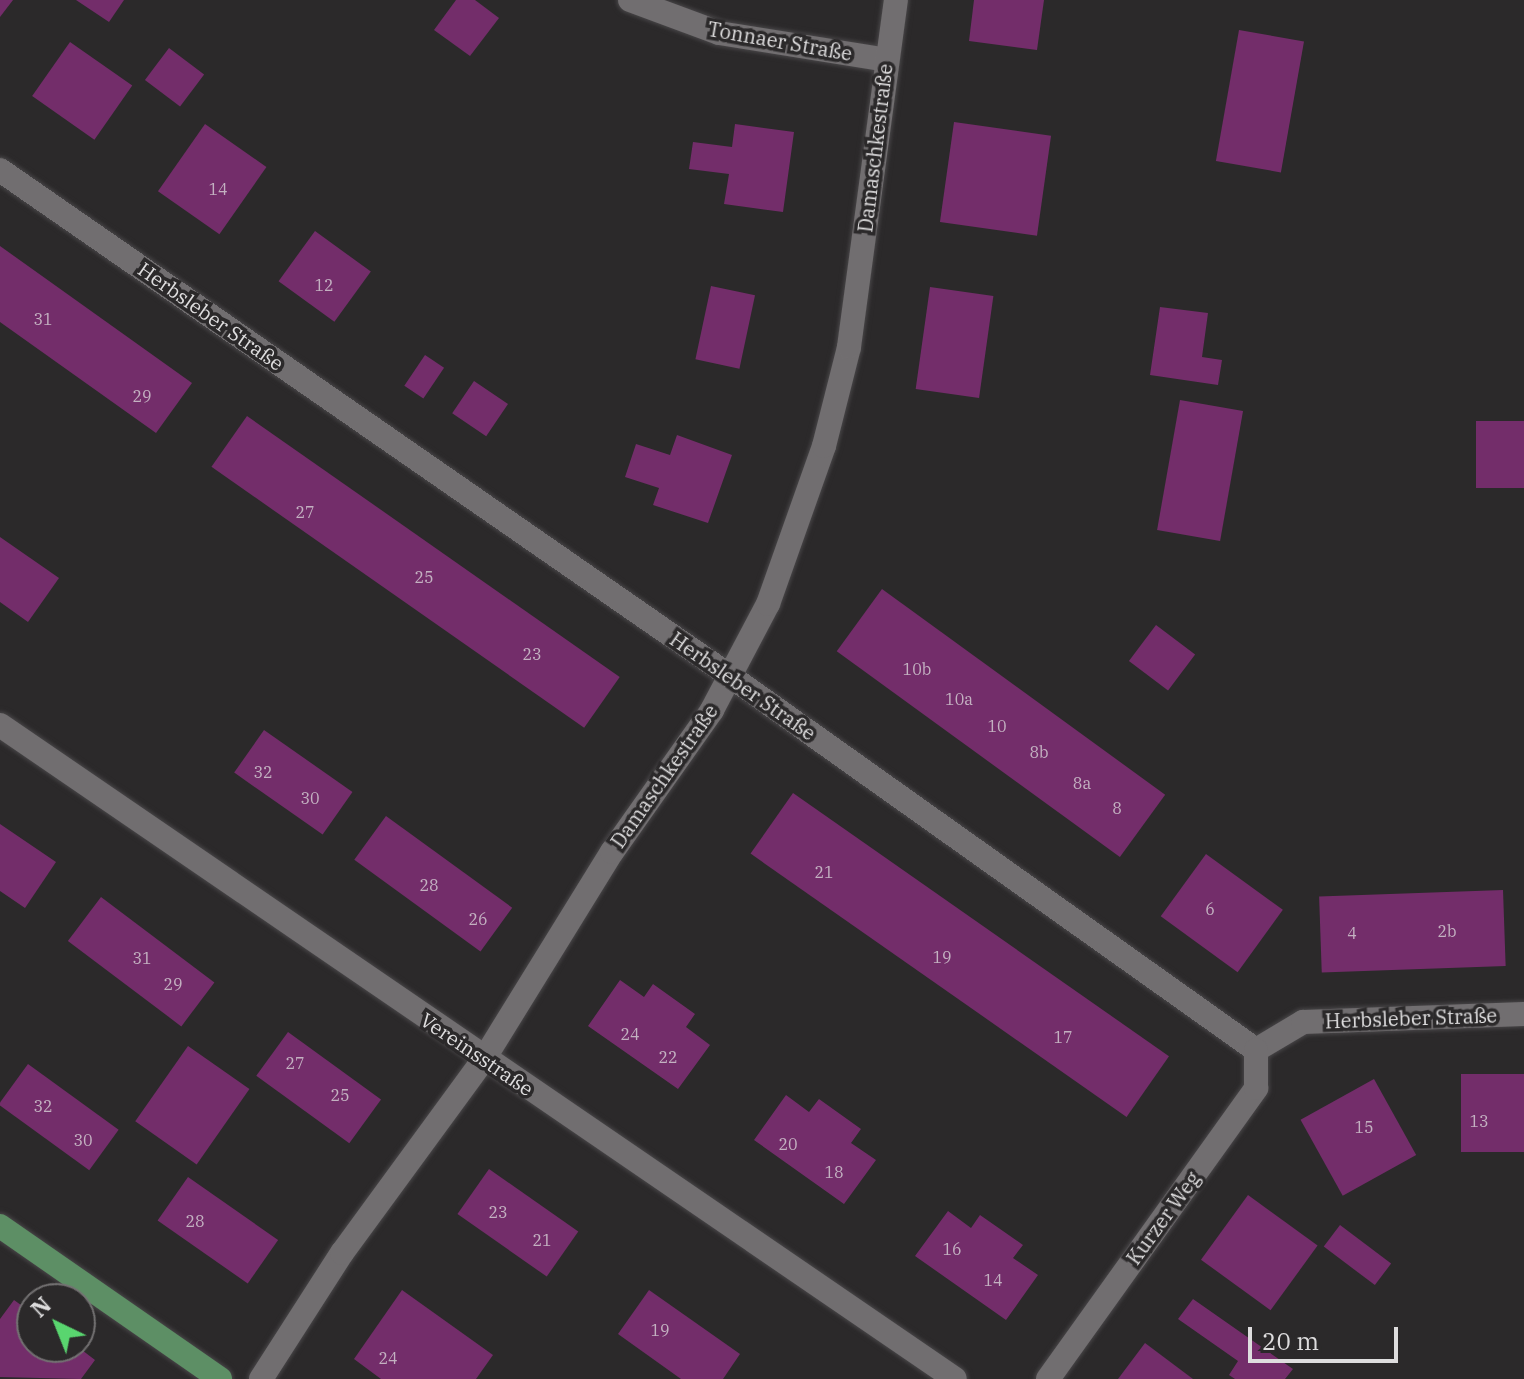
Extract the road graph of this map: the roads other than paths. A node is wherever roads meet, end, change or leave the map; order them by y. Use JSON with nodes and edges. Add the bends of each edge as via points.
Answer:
{"nodes":[{"id":1,"x":630,"y":0,"type":"edge"},
{"id":2,"x":896,"y":0,"type":"edge"},
{"id":3,"x":887,"y":60,"type":"junction"},
{"id":4,"x":0,"y":170,"type":"edge"},
{"id":5,"x":730,"y":676,"type":"junction"},
{"id":6,"x":0,"y":725,"type":"edge"},
{"id":7,"x":1524,"y":1014,"type":"edge"},
{"id":8,"x":1256,"y":1050,"type":"junction"},
{"id":9,"x":484,"y":1059,"type":"junction"},
{"id":10,"x":0,"y":1226,"type":"edge"},
{"id":11,"x":220,"y":1379,"type":"edge"},
{"id":12,"x":261,"y":1379,"type":"edge"},
{"id":13,"x":955,"y":1379,"type":"edge"},
{"id":14,"x":1048,"y":1379,"type":"edge"}],
"edges":[{"from":1,"to":3,"type":"street","name":"Tonnaer Straße","via":[[719,33]]},
{"from":2,"to":3,"type":"street","name":"Damaschkestraße"},
{"from":3,"to":5,"type":"street","name":"Damaschkestraße","via":[[846,362],[794,535],[768,604]]},
{"from":4,"to":5,"type":"street","name":"Herbsleber Straße"},
{"from":5,"to":8,"type":"street","name":"Herbsleber Straße"},
{"from":5,"to":9,"type":"street","name":"Damaschkestraße","via":[[666,779],[612,852]]},
{"from":6,"to":9,"type":"street","name":"Vereinsstraße"},
{"from":7,"to":8,"type":"street","name":"Herbsleber Straße","via":[[1303,1022]]},
{"from":8,"to":14,"type":"street","name":"Kurzer Weg","via":[[1256,1088]]},
{"from":9,"to":12,"type":"street","name":"Damaschkestraße","via":[[342,1253]]},
{"from":9,"to":13,"type":"street","name":"Vereinsstraße"},
{"from":10,"to":11,"type":"main road"}]}
